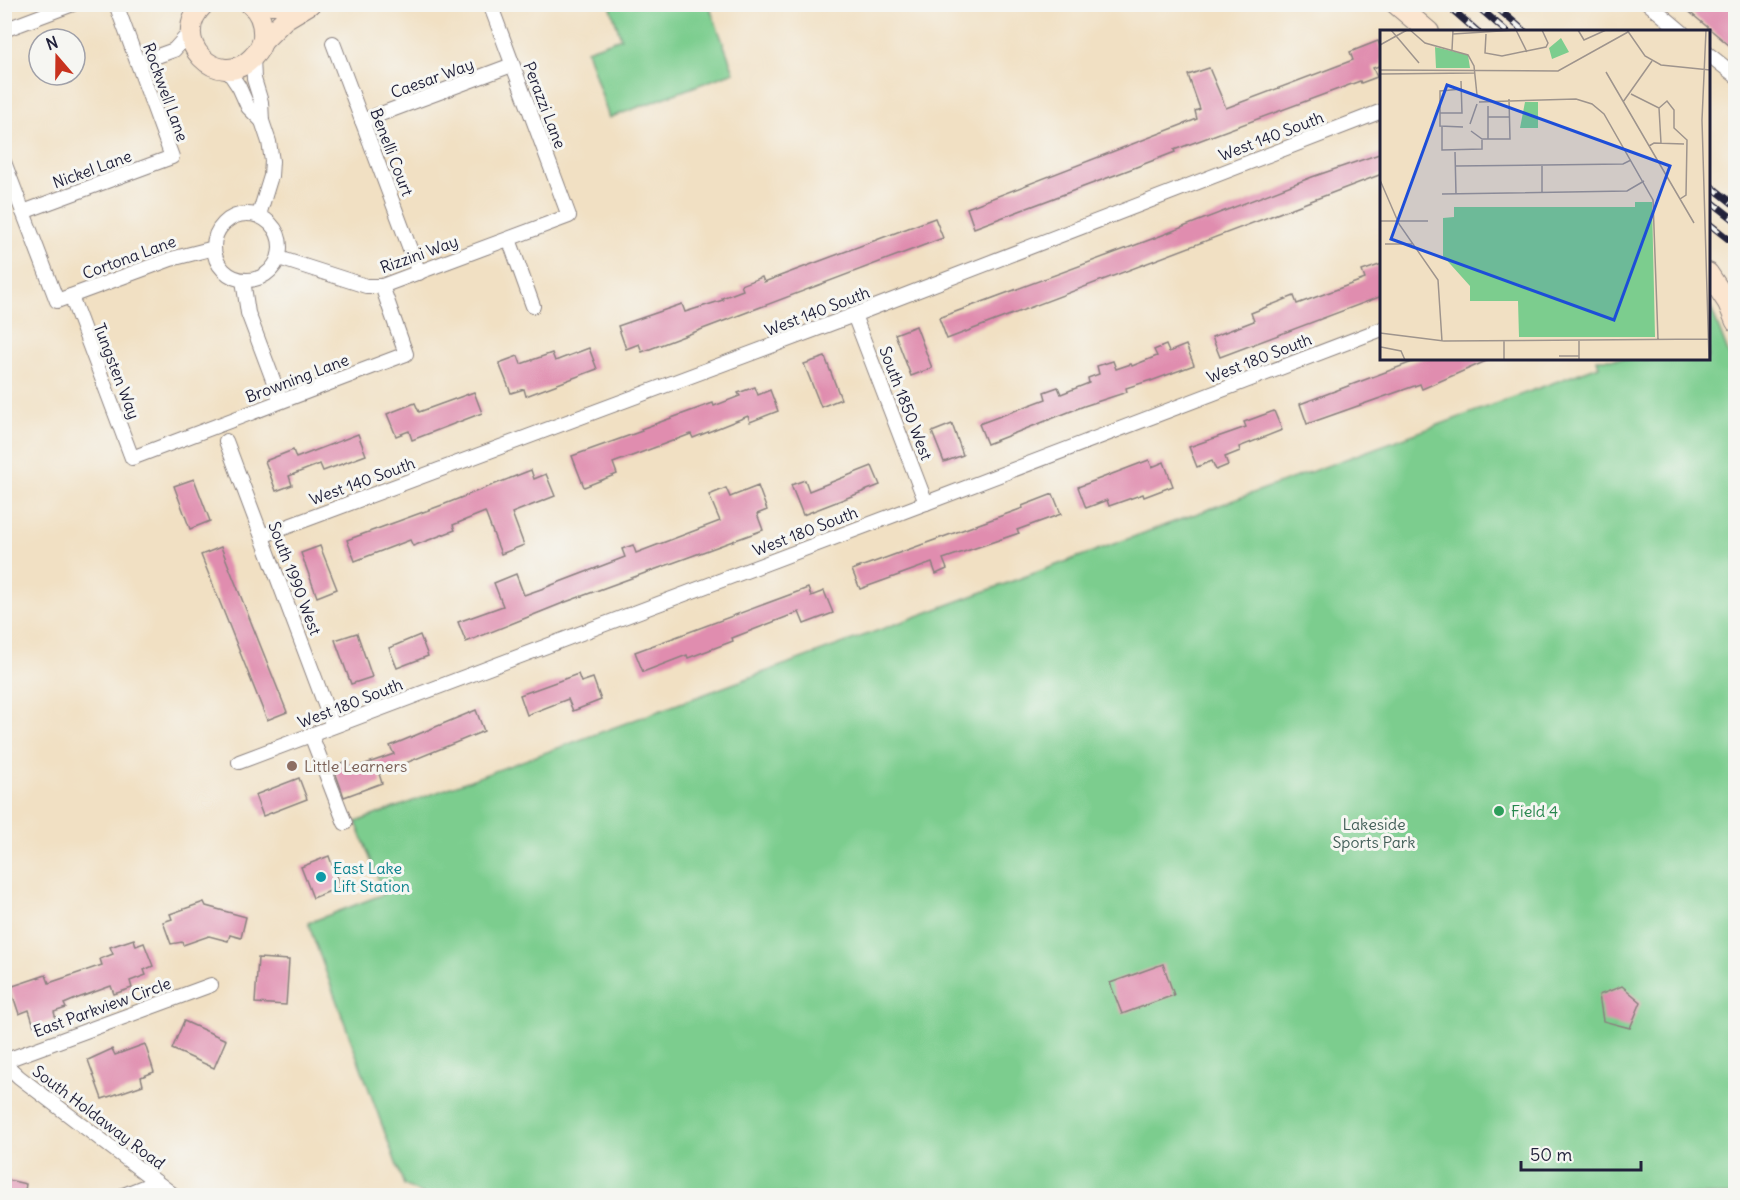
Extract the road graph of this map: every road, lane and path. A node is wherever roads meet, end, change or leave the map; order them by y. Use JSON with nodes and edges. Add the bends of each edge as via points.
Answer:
{"nodes":[{"id":1,"x":73,"y":4,"type":"edge"},
{"id":2,"x":116,"y":4,"type":"edge"},
{"id":3,"x":250,"y":4,"type":"edge"},
{"id":4,"x":270,"y":4,"type":"edge"},
{"id":5,"x":283,"y":4,"type":"edge"},
{"id":6,"x":310,"y":4,"type":"edge"},
{"id":7,"x":490,"y":4,"type":"edge"},
{"id":8,"x":1396,"y":4,"type":"edge"},
{"id":9,"x":1649,"y":4,"type":"edge"},
{"id":10,"x":201,"y":6,"type":"edge"},
{"id":11,"x":4,"y":30,"type":"edge"},
{"id":12,"x":1427,"y":30,"type":"edge"},
{"id":13,"x":1680,"y":30,"type":"edge"},
{"id":14,"x":191,"y":31,"type":"junction"},
{"id":15,"x":333,"y":43,"type":"dead end"},
{"id":16,"x":258,"y":49,"type":"junction"},
{"id":17,"x":174,"y":50,"type":"junction"},
{"id":18,"x":198,"y":54,"type":"junction"},
{"id":19,"x":1710,"y":56,"type":"edge"},
{"id":20,"x":138,"y":63,"type":"junction"},
{"id":21,"x":512,"y":65,"type":"junction"},
{"id":22,"x":227,"y":69,"type":"junction"},
{"id":23,"x":1736,"y":76,"type":"edge"},
{"id":24,"x":1380,"y":112,"type":"edge"},
{"id":25,"x":262,"y":121,"type":"junction"},
{"id":26,"x":362,"y":121,"type":"junction"},
{"id":27,"x":172,"y":157,"type":"joint"},
{"id":28,"x":4,"y":162,"type":"edge"},
{"id":29,"x":23,"y":212,"type":"junction"},
{"id":30,"x":259,"y":215,"type":"junction"},
{"id":31,"x":569,"y":216,"type":"joint"},
{"id":32,"x":509,"y":239,"type":"junction"},
{"id":33,"x":214,"y":248,"type":"junction"},
{"id":34,"x":279,"y":258,"type":"junction"},
{"id":35,"x":419,"y":273,"type":"junction"},
{"id":36,"x":1710,"y":276,"type":"edge"},
{"id":37,"x":243,"y":280,"type":"junction"},
{"id":38,"x":382,"y":286,"type":"junction"},
{"id":39,"x":71,"y":296,"type":"junction"},
{"id":40,"x":533,"y":306,"type":"dead end"},
{"id":41,"x":854,"y":315,"type":"junction"},
{"id":42,"x":1736,"y":321,"type":"edge"},
{"id":43,"x":1380,"y":330,"type":"edge"},
{"id":44,"x":281,"y":401,"type":"junction"},
{"id":45,"x":226,"y":441,"type":"dead end"},
{"id":46,"x":132,"y":458,"type":"joint"},
{"id":47,"x":927,"y":503,"type":"junction"},
{"id":48,"x":262,"y":536,"type":"junction"},
{"id":49,"x":333,"y":726,"type":"junction"},
{"id":50,"x":311,"y":735,"type":"junction"},
{"id":51,"x":238,"y":762,"type":"dead end"},
{"id":52,"x":345,"y":823,"type":"dead end"},
{"id":53,"x":212,"y":985,"type":"dead end"},
{"id":54,"x":4,"y":1062,"type":"edge"},
{"id":55,"x":156,"y":1182,"type":"junction"},
{"id":56,"x":121,"y":1196,"type":"edge"},
{"id":57,"x":175,"y":1196,"type":"edge"}],
"edges":[{"from":1,"to":11,"type":"street"},
{"from":2,"to":20,"type":"street","name":"Rockwell Lane"},
{"from":3,"to":16,"type":"street","via":[[264,29]]},
{"from":4,"to":5,"type":"street"},
{"from":6,"to":16,"type":"street","via":[[285,19]]},
{"from":7,"to":21,"type":"street","name":"Perazzi Lane"},
{"from":8,"to":12,"type":"street"},
{"from":9,"to":13,"type":"street"},
{"from":10,"to":14,"type":"street"},
{"from":14,"to":17,"type":"street"},
{"from":14,"to":18,"type":"street"},
{"from":15,"to":26,"type":"street","name":"Benelli Court"},
{"from":16,"to":22,"type":"street","via":[[238,67]]},
{"from":16,"to":25,"type":"street","via":[[254,79]]},
{"from":17,"to":18,"type":"street"},
{"from":17,"to":20,"type":"street"},
{"from":18,"to":22,"type":"street","via":[[205,62]]},
{"from":19,"to":23,"type":"street"},
{"from":20,"to":27,"type":"street","name":"Rockwell Lane"},
{"from":21,"to":26,"type":"street","name":"Caesar Way"},
{"from":21,"to":31,"type":"street","name":"Perazzi Lane"},
{"from":22,"to":25,"type":"street","via":[[248,106]]},
{"from":24,"to":41,"type":"street","name":"West 140 South"},
{"from":25,"to":30,"type":"street","via":[[272,161]]},
{"from":26,"to":35,"type":"street","name":"Benelli Court"},
{"from":27,"to":29,"type":"street","name":"Nickel Lane"},
{"from":28,"to":29,"type":"street"},
{"from":29,"to":39,"type":"street","name":"Cortona Lane","via":[[57,301]]},
{"from":30,"to":33,"type":"street","via":[[228,220],[216,236]]},
{"from":30,"to":34,"type":"street","via":[[278,235]]},
{"from":31,"to":32,"type":"street","name":"Rizzini Way"},
{"from":32,"to":35,"type":"street","name":"Rizzini Way"},
{"from":32,"to":40,"type":"street"},
{"from":33,"to":37,"type":"street","via":[[225,272]]},
{"from":33,"to":39,"type":"street","name":"Cortona Lane"},
{"from":34,"to":37,"type":"street","via":[[262,277]]},
{"from":34,"to":38,"type":"street","name":"Rizzini Way","via":[[366,286]]},
{"from":35,"to":38,"type":"street","name":"Rizzini Way"},
{"from":36,"to":42,"type":"street"},
{"from":37,"to":44,"type":"street","via":[[248,314]]},
{"from":38,"to":44,"type":"street","name":"Browning Lane","via":[[406,354]]},
{"from":39,"to":46,"type":"street","name":"Tungsten Way"},
{"from":41,"to":47,"type":"street","name":"South 1850 West"},
{"from":41,"to":48,"type":"street","name":"West 140 South"},
{"from":43,"to":47,"type":"street","name":"West 180 South"},
{"from":44,"to":46,"type":"street","name":"Browning Lane"},
{"from":45,"to":48,"type":"street","name":"South 1990 West"},
{"from":47,"to":49,"type":"street","name":"West 180 South"},
{"from":48,"to":49,"type":"street","name":"South 1990 West"},
{"from":49,"to":50,"type":"street","name":"West 180 South"},
{"from":50,"to":51,"type":"street","name":"West 180 South"},
{"from":50,"to":52,"type":"street"},
{"from":53,"to":54,"type":"street","name":"East Parkview Circle"},
{"from":54,"to":55,"type":"street","name":"South Holdaway Road"},
{"from":55,"to":56,"type":"street"},
{"from":55,"to":57,"type":"street","name":"South Holdaway Road"}]}
